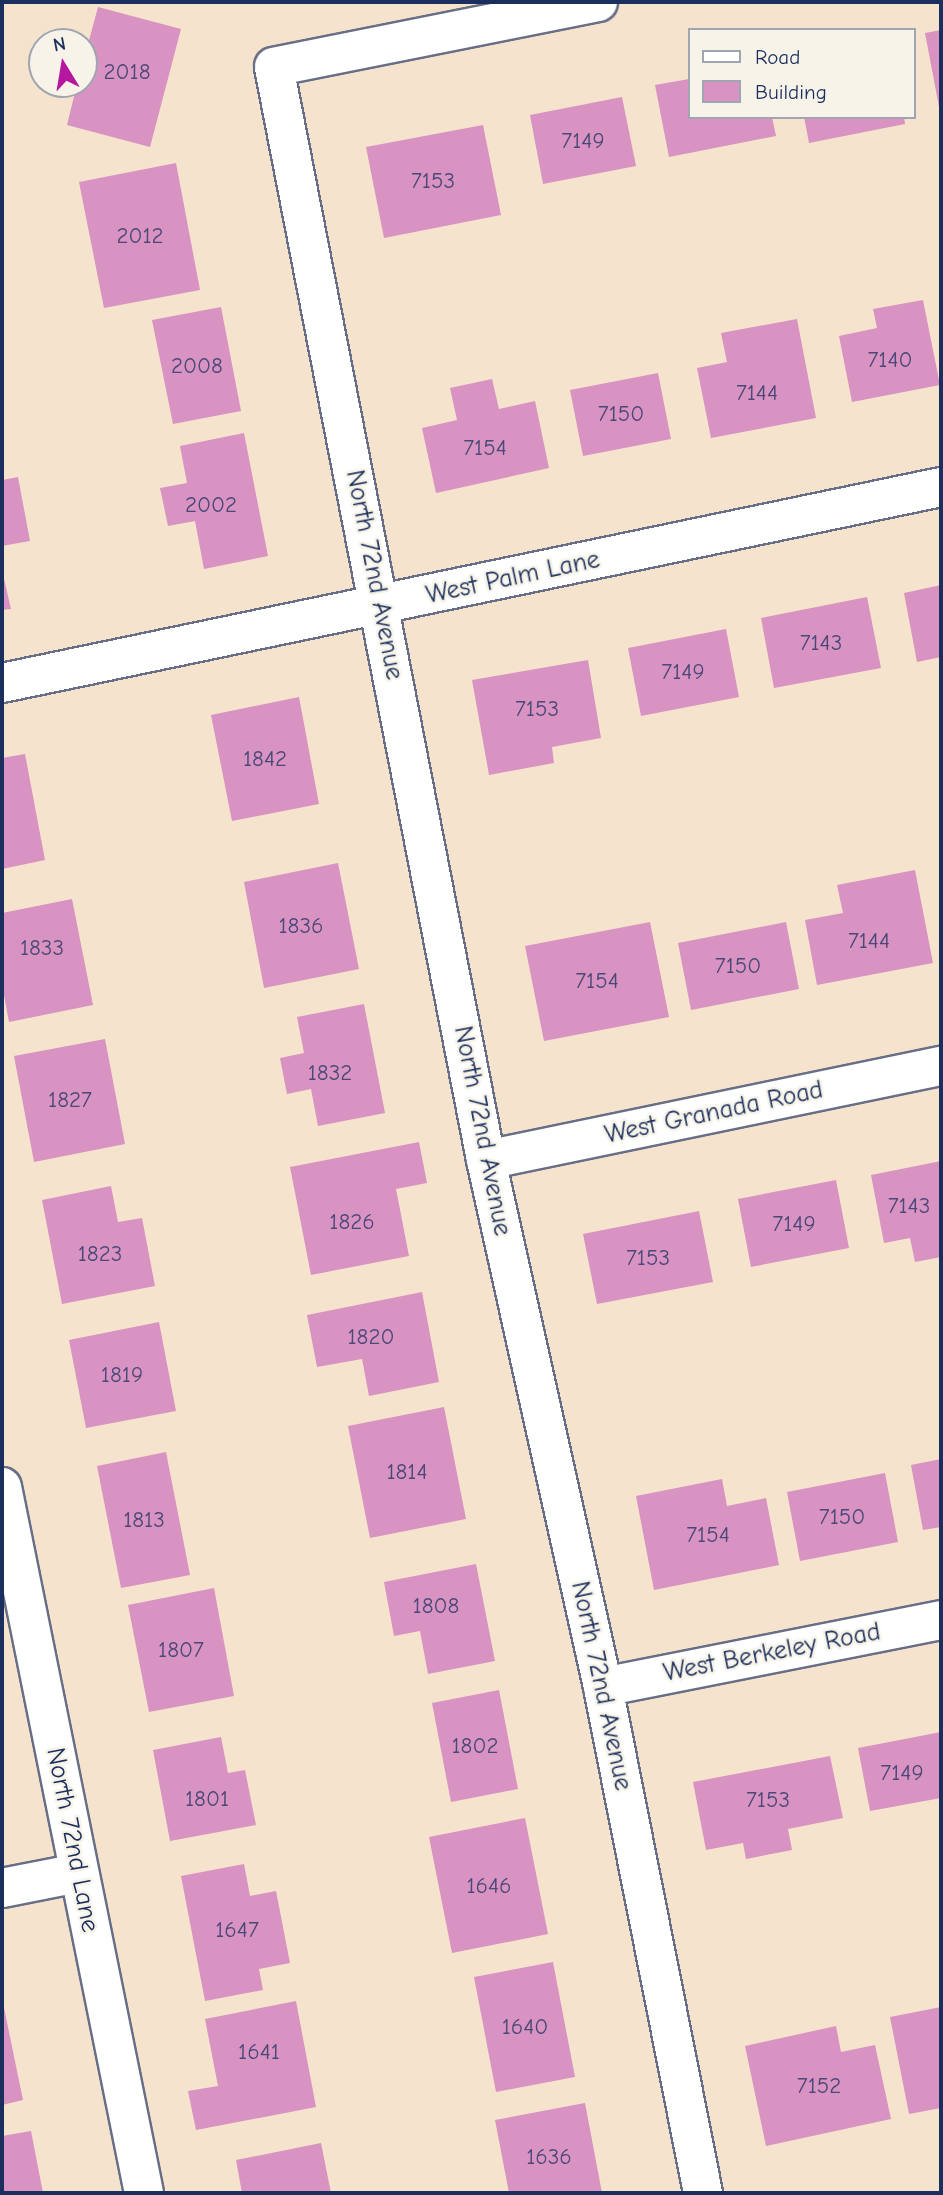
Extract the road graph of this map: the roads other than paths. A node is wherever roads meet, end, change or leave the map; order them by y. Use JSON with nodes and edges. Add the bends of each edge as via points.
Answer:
{"nodes":[{"id":1,"x":598,"y":2,"type":"edge"},
{"id":2,"x":941,"y":487,"type":"edge"},
{"id":3,"x":380,"y":606,"type":"junction"},
{"id":4,"x":2,"y":682,"type":"edge"},
{"id":5,"x":941,"y":1066,"type":"edge"},
{"id":6,"x":486,"y":1160,"type":"junction"},
{"id":7,"x":2,"y":1487,"type":"edge"},
{"id":8,"x":941,"y":1620,"type":"edge"},
{"id":9,"x":603,"y":1687,"type":"junction"},
{"id":10,"x":78,"y":1872,"type":"junction"},
{"id":11,"x":2,"y":1888,"type":"edge"},
{"id":12,"x":144,"y":2193,"type":"edge"},
{"id":13,"x":703,"y":2193,"type":"edge"}],
"edges":[{"from":1,"to":3,"type":"street","name":"North 72nd Avenue","via":[[274,67]]},
{"from":2,"to":3,"type":"street","name":"West Palm Lane"},
{"from":3,"to":4,"type":"street","name":"West Palm Lane"},
{"from":3,"to":6,"type":"street","name":"North 72nd Avenue"},
{"from":5,"to":6,"type":"street","name":"West Granada Road"},
{"from":6,"to":9,"type":"street","name":"North 72nd Avenue"},
{"from":7,"to":10,"type":"street","name":"North 72nd Lane"},
{"from":8,"to":9,"type":"street","name":"West Berkeley Road"},
{"from":9,"to":13,"type":"street","name":"North 72nd Avenue"},
{"from":10,"to":11,"type":"street"},
{"from":10,"to":12,"type":"street","name":"North 72nd Lane"}]}
